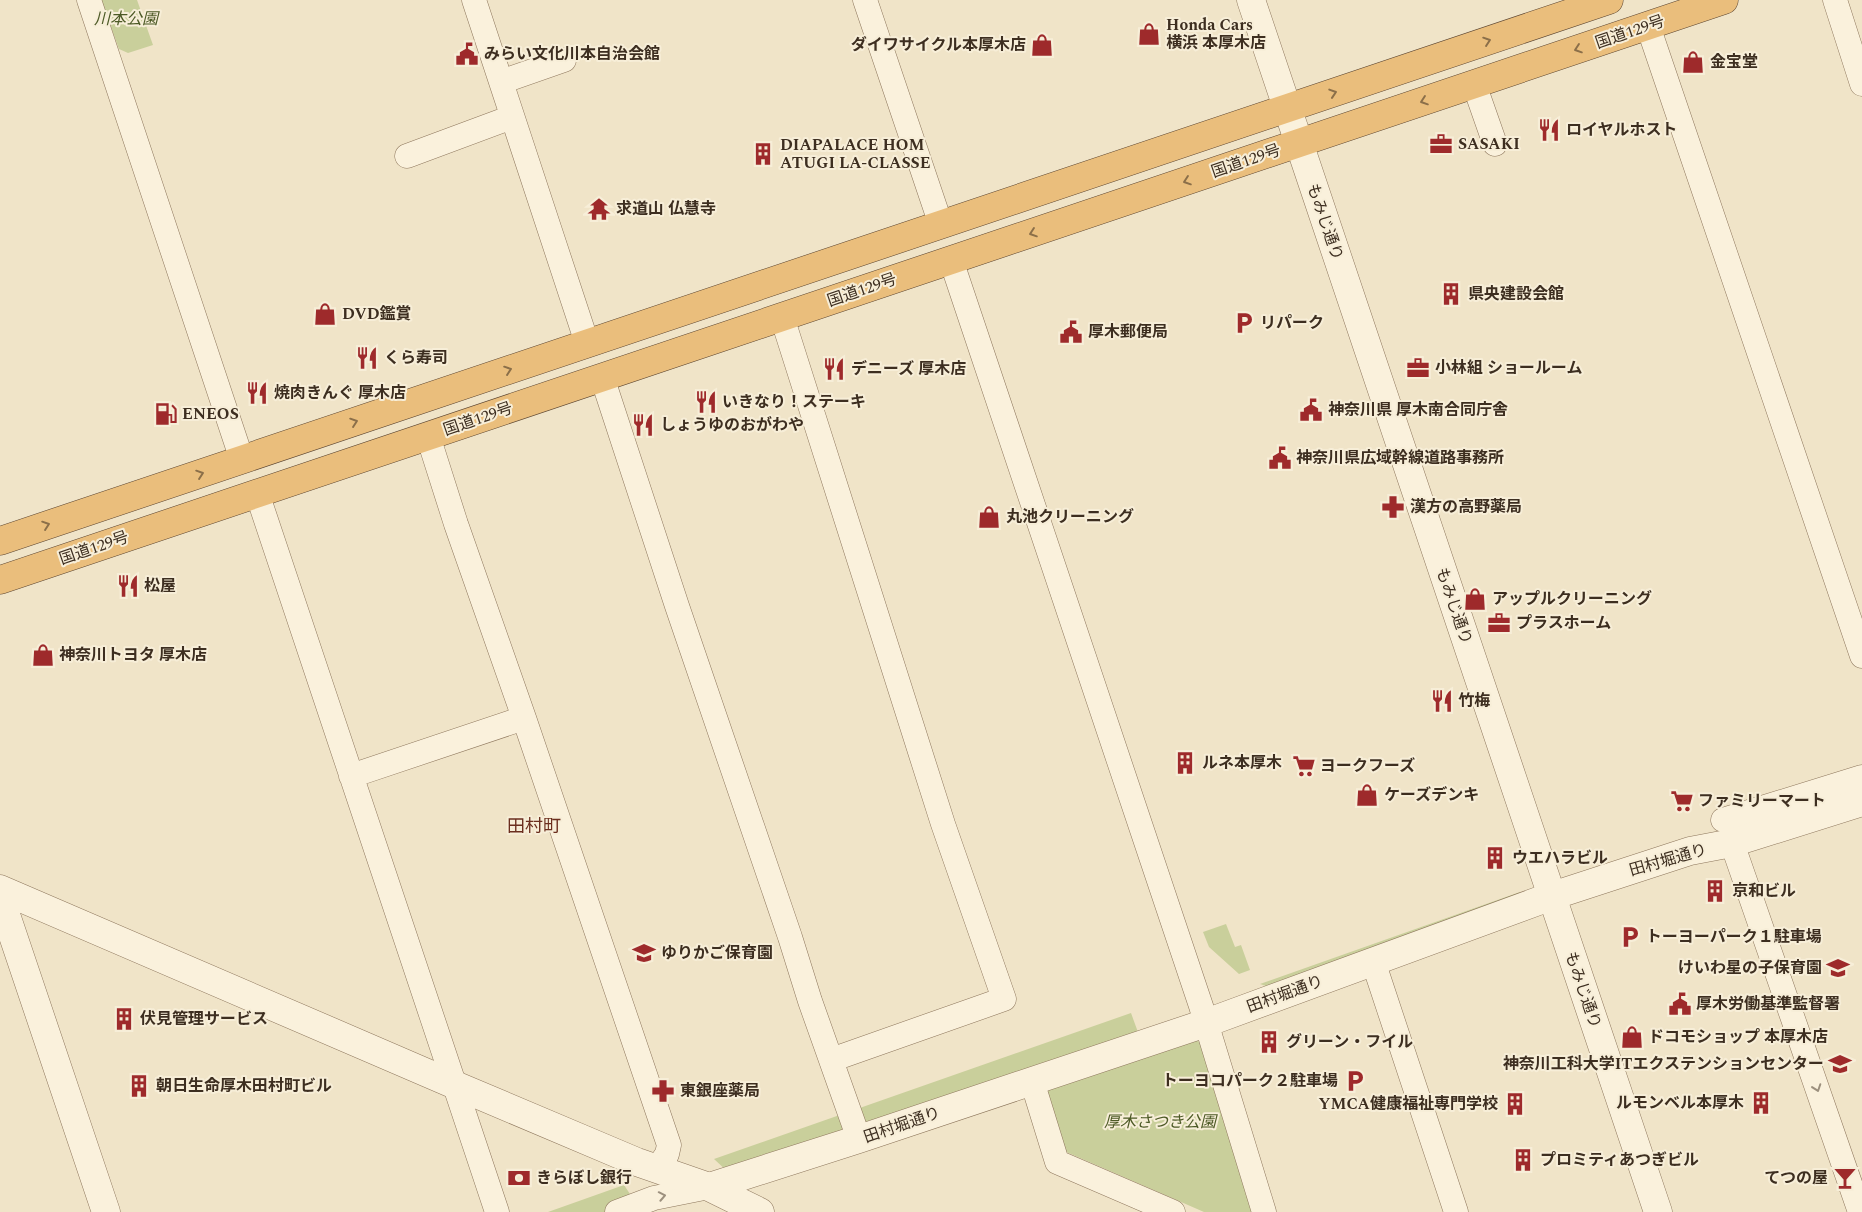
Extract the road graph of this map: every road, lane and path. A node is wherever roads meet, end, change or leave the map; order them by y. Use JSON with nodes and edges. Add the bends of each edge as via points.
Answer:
{"nodes":[{"id":1,"x":89,"y":0,"type":"edge"},
{"id":2,"x":474,"y":0,"type":"edge"},
{"id":3,"x":866,"y":0,"type":"edge"},
{"id":4,"x":1251,"y":0,"type":"edge"},
{"id":5,"x":1609,"y":0,"type":"edge"},
{"id":6,"x":1724,"y":0,"type":"edge"},
{"id":7,"x":1835,"y":0,"type":"edge"},
{"id":8,"x":1648,"y":26,"type":"junction"},
{"id":9,"x":564,"y":60,"type":"dead end"},
{"id":10,"x":501,"y":82,"type":"junction"},
{"id":11,"x":1474,"y":84,"type":"junction"},
{"id":12,"x":1862,"y":84,"type":"edge"},
{"id":13,"x":1287,"y":108,"type":"junction"},
{"id":14,"x":512,"y":117,"type":"junction"},
{"id":15,"x":1298,"y":144,"type":"junction"},
{"id":16,"x":1495,"y":144,"type":"dead end"},
{"id":17,"x":407,"y":156,"type":"dead end"},
{"id":18,"x":941,"y":224,"type":"junction"},
{"id":19,"x":952,"y":260,"type":"junction"},
{"id":20,"x":782,"y":317,"type":"junction"},
{"id":21,"x":587,"y":343,"type":"junction"},
{"id":22,"x":602,"y":377,"type":"junction"},
{"id":23,"x":428,"y":436,"type":"junction"},
{"id":24,"x":242,"y":460,"type":"junction"},
{"id":25,"x":257,"y":493,"type":"junction"},
{"id":26,"x":0,"y":541,"type":"edge"},
{"id":27,"x":0,"y":580,"type":"edge"},
{"id":28,"x":1862,"y":656,"type":"edge"},
{"id":29,"x":524,"y":718,"type":"junction"},
{"id":30,"x":351,"y":776,"type":"junction"},
{"id":31,"x":1862,"y":777,"type":"edge"},
{"id":32,"x":1862,"y":802,"type":"edge"},
{"id":33,"x":1728,"y":832,"type":"junction"},
{"id":34,"x":0,"y":889,"type":"edge"},
{"id":35,"x":1552,"y":896,"type":"junction"},
{"id":36,"x":0,"y":897,"type":"edge"},
{"id":37,"x":1373,"y":961,"type":"junction"},
{"id":38,"x":1206,"y":1023,"type":"junction"},
{"id":39,"x":831,"y":1060,"type":"junction"},
{"id":40,"x":1032,"y":1081,"type":"junction"},
{"id":41,"x":454,"y":1085,"type":"junction"},
{"id":42,"x":859,"y":1139,"type":"junction"},
{"id":43,"x":657,"y":1169,"type":"junction"},
{"id":44,"x":709,"y":1187,"type":"junction"},
{"id":45,"x":106,"y":1212,"type":"edge"},
{"id":46,"x":497,"y":1212,"type":"edge"},
{"id":47,"x":616,"y":1212,"type":"edge"},
{"id":48,"x":760,"y":1212,"type":"edge"},
{"id":49,"x":1173,"y":1212,"type":"edge"},
{"id":50,"x":1264,"y":1212,"type":"edge"},
{"id":51,"x":1456,"y":1212,"type":"edge"},
{"id":52,"x":1658,"y":1212,"type":"edge"},
{"id":53,"x":1860,"y":1212,"type":"edge"}],
"edges":[{"from":1,"to":24,"type":"street"},
{"from":2,"to":10,"type":"street"},
{"from":3,"to":18,"type":"street"},
{"from":4,"to":13,"type":"street","name":"もみじ通り"},
{"from":13,"to":5,"type":"highway","one_way":true},
{"from":6,"to":8,"type":"highway","name":"国道129号"},
{"from":7,"to":12,"type":"street"},
{"from":8,"to":11,"type":"highway","name":"国道129号","one_way":true},
{"from":8,"to":28,"type":"street"},
{"from":9,"to":10,"type":"street"},
{"from":10,"to":14,"type":"street"},
{"from":11,"to":15,"type":"highway","name":"国道129号","one_way":true},
{"from":11,"to":16,"type":"street"},
{"from":13,"to":15,"type":"street","name":"もみじ通り"},
{"from":13,"to":18,"type":"highway"},
{"from":14,"to":17,"type":"street"},
{"from":14,"to":21,"type":"street"},
{"from":15,"to":19,"type":"highway","name":"国道129号","one_way":true},
{"from":15,"to":35,"type":"street","name":"もみじ通り"},
{"from":18,"to":21,"type":"highway"},
{"from":19,"to":20,"type":"highway","name":"国道129号"},
{"from":19,"to":38,"type":"street"},
{"from":20,"to":22,"type":"highway","name":"国道129号"},
{"from":20,"to":39,"type":"street","via":[[943,824],[1004,999]]},
{"from":24,"to":21,"type":"highway","one_way":true},
{"from":22,"to":23,"type":"highway","name":"国道129号"},
{"from":22,"to":39,"type":"street"},
{"from":23,"to":25,"type":"highway","name":"国道129号"},
{"from":23,"to":29,"type":"street"},
{"from":26,"to":24,"type":"highway","one_way":true},
{"from":25,"to":27,"type":"highway","name":"国道129号"},
{"from":25,"to":30,"type":"street"},
{"from":29,"to":30,"type":"street"},
{"from":29,"to":43,"type":"street","via":[[544,743],[669,1144],[667,1154]]},
{"from":30,"to":41,"type":"street"},
{"from":31,"to":33,"type":"street"},
{"from":32,"to":33,"type":"street","name":"田村堀通り"},
{"from":33,"to":35,"type":"street","name":"田村堀通り","via":[[1690,851]]},
{"from":33,"to":53,"type":"street","one_way":true},
{"from":34,"to":41,"type":"street"},
{"from":35,"to":37,"type":"street","name":"田村堀通り"},
{"from":35,"to":52,"type":"street","name":"もみじ通り"},
{"from":36,"to":45,"type":"street"},
{"from":37,"to":38,"type":"street","name":"田村堀通り"},
{"from":37,"to":51,"type":"street"},
{"from":38,"to":40,"type":"street","name":"田村堀通り"},
{"from":38,"to":50,"type":"street"},
{"from":39,"to":42,"type":"street"},
{"from":40,"to":42,"type":"street","name":"田村堀通り"},
{"from":40,"to":49,"type":"street","via":[[1057,1162]]},
{"from":41,"to":43,"type":"street"},
{"from":41,"to":46,"type":"street"},
{"from":42,"to":44,"type":"street","name":"田村堀通り"},
{"from":43,"to":44,"type":"street"},
{"from":47,"to":44,"type":"street","one_way":true,"via":[[654,1198]]},
{"from":44,"to":48,"type":"street"}]}
